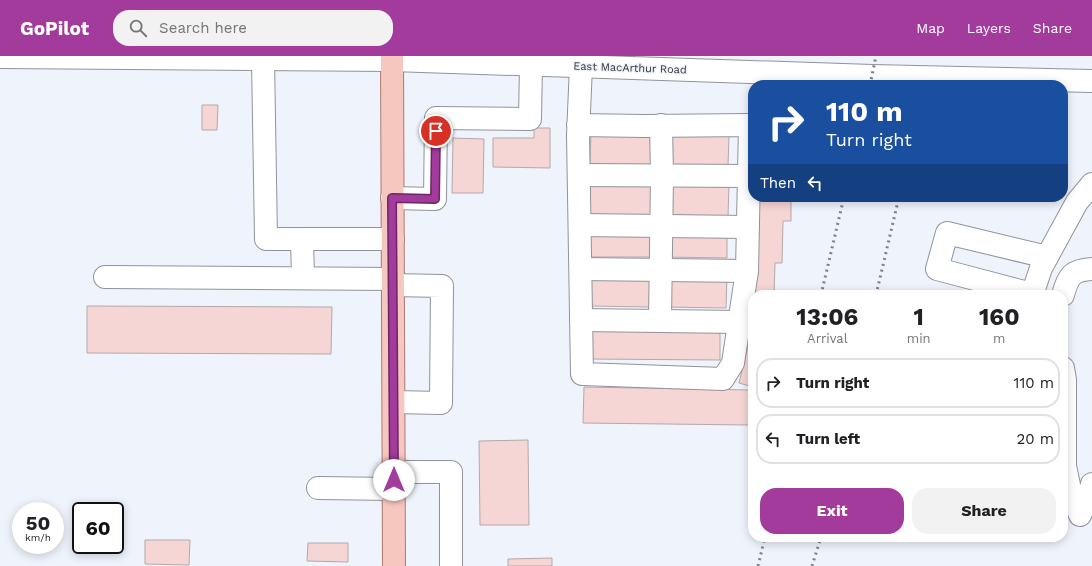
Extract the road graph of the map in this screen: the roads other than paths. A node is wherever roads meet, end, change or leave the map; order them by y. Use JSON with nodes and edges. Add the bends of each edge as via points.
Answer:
{"nodes":[{"id":1,"x":0,"y":57,"type":"edge"},
{"id":2,"x":392,"y":58,"type":"edge"},
{"id":3,"x":263,"y":59,"type":"junction"},
{"id":4,"x":531,"y":65,"type":"junction"},
{"id":5,"x":581,"y":66,"type":"junction"},
{"id":6,"x":1048,"y":80,"type":"edge"},
{"id":7,"x":1068,"y":80,"type":"edge"},
{"id":8,"x":1092,"y":81,"type":"edge"},
{"id":9,"x":578,"y":124,"type":"junction"},
{"id":10,"x":661,"y":125,"type":"junction"},
{"id":11,"x":748,"y":125,"type":"edge"},
{"id":12,"x":579,"y":175,"type":"junction"},
{"id":13,"x":662,"y":176,"type":"junction"},
{"id":14,"x":748,"y":176,"type":"edge"},
{"id":15,"x":1092,"y":184,"type":"edge"},
{"id":16,"x":392,"y":198,"type":"junction"},
{"id":17,"x":748,"y":202,"type":"edge"},
{"id":18,"x":580,"y":225,"type":"junction"},
{"id":19,"x":661,"y":226,"type":"junction"},
{"id":20,"x":748,"y":227,"type":"junction"},
{"id":21,"x":302,"y":239,"type":"junction"},
{"id":22,"x":393,"y":239,"type":"junction"},
{"id":23,"x":1047,"y":257,"type":"junction"},
{"id":24,"x":581,"y":269,"type":"junction"},
{"id":25,"x":1092,"y":269,"type":"edge"},
{"id":26,"x":661,"y":270,"type":"junction"},
{"id":27,"x":747,"y":271,"type":"junction"},
{"id":28,"x":105,"y":277,"type":"dead end"},
{"id":29,"x":302,"y":278,"type":"junction"},
{"id":30,"x":393,"y":282,"type":"junction"},
{"id":31,"x":1014,"y":290,"type":"edge"},
{"id":32,"x":1034,"y":290,"type":"edge"},
{"id":33,"x":1064,"y":290,"type":"edge"},
{"id":34,"x":581,"y":320,"type":"junction"},
{"id":35,"x":660,"y":321,"type":"junction"},
{"id":36,"x":740,"y":322,"type":"junction"},
{"id":37,"x":394,"y":402,"type":"junction"},
{"id":38,"x":394,"y":480,"type":"junction"},
{"id":39,"x":1068,"y":480,"type":"edge"},
{"id":40,"x":1092,"y":484,"type":"edge"},
{"id":41,"x":318,"y":488,"type":"dead end"},
{"id":42,"x":394,"y":566,"type":"edge"},
{"id":43,"x":451,"y":566,"type":"edge"}],
"edges":[{"from":1,"to":3,"type":"street","name":"East MacArthur Road"},
{"from":2,"to":3,"type":"street","name":"East MacArthur Road"},
{"from":2,"to":4,"type":"street","name":"East MacArthur Road"},
{"from":2,"to":16,"type":"main road"},
{"from":3,"to":21,"type":"street","via":[[266,239]]},
{"from":4,"to":5,"type":"street","name":"East MacArthur Road"},
{"from":4,"to":16,"type":"street","via":[[530,119],[436,118],[435,199]]},
{"from":5,"to":6,"type":"street","name":"East MacArthur Road"},
{"from":5,"to":9,"type":"street"},
{"from":7,"to":8,"type":"street","name":"East MacArthur Road"},
{"from":9,"to":10,"type":"street"},
{"from":9,"to":12,"type":"street"},
{"from":10,"to":11,"type":"street"},
{"from":10,"to":13,"type":"street"},
{"from":12,"to":13,"type":"street"},
{"from":12,"to":18,"type":"street"},
{"from":13,"to":14,"type":"street"},
{"from":13,"to":19,"type":"street"},
{"from":15,"to":23,"type":"street","via":[[1077,202]]},
{"from":16,"to":22,"type":"main road"},
{"from":17,"to":20,"type":"street"},
{"from":18,"to":19,"type":"street"},
{"from":18,"to":24,"type":"street"},
{"from":19,"to":20,"type":"street"},
{"from":19,"to":26,"type":"street"},
{"from":20,"to":27,"type":"street"},
{"from":21,"to":22,"type":"street"},
{"from":21,"to":29,"type":"street"},
{"from":22,"to":30,"type":"main road"},
{"from":23,"to":31,"type":"street","via":[[947,233],[937,269]]},
{"from":23,"to":32,"type":"street"},
{"from":24,"to":26,"type":"street"},
{"from":24,"to":34,"type":"street"},
{"from":25,"to":33,"type":"street","via":[[1080,270],[1067,280]]},
{"from":26,"to":27,"type":"street"},
{"from":26,"to":35,"type":"street"},
{"from":27,"to":36,"type":"street"},
{"from":28,"to":29,"type":"street"},
{"from":29,"to":30,"type":"street"},
{"from":30,"to":37,"type":"main road"},
{"from":30,"to":37,"type":"street","via":[[442,286],[441,403]]},
{"from":34,"to":35,"type":"street"},
{"from":34,"to":36,"type":"street","via":[[582,374],[723,379],[733,363]]},
{"from":35,"to":36,"type":"street"},
{"from":37,"to":38,"type":"main road"},
{"from":38,"to":41,"type":"street"},
{"from":38,"to":42,"type":"main road"},
{"from":38,"to":43,"type":"street","via":[[451,472]]},
{"from":39,"to":40,"type":"street","via":[[1080,515]]}]}
